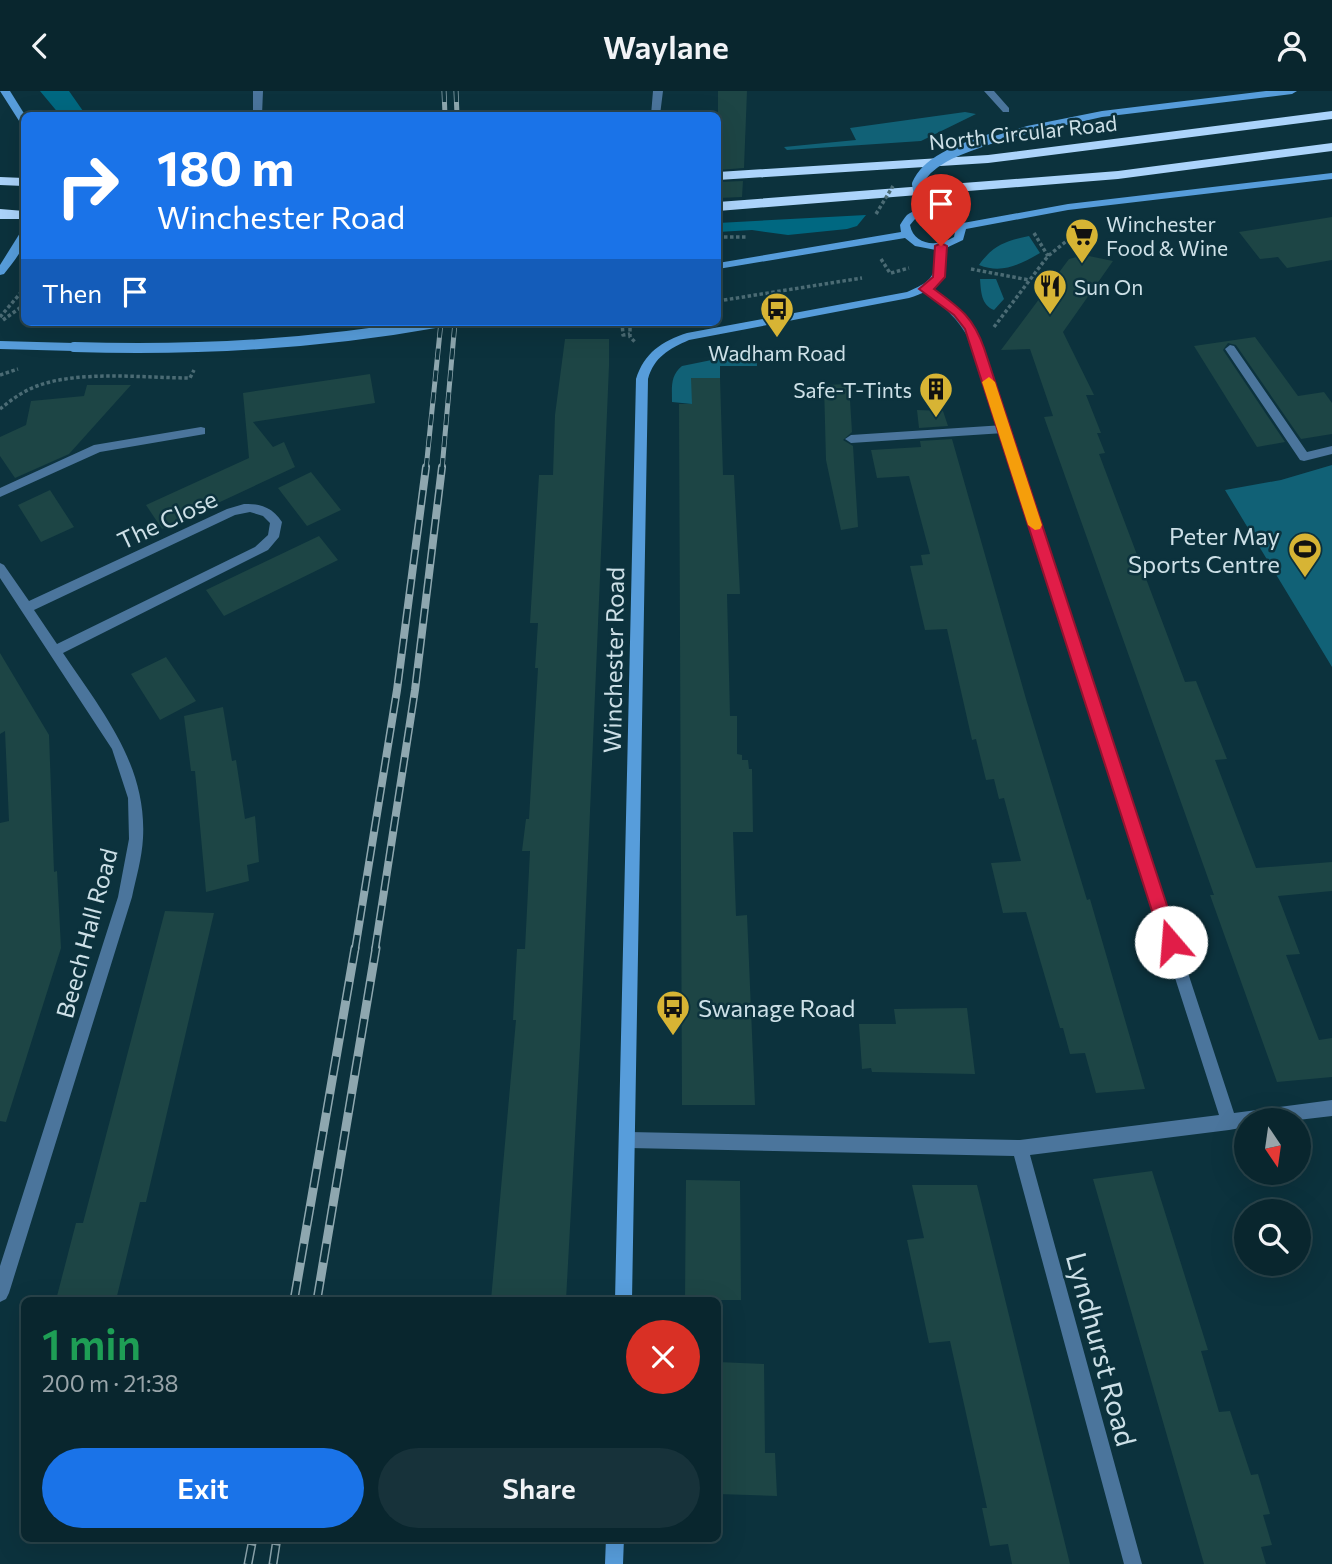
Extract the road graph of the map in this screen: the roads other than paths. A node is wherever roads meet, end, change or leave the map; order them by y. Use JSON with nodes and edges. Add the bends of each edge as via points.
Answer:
{"nodes":[{"id":1,"x":5,"y":91,"type":"edge"},
{"id":2,"x":258,"y":91,"type":"edge"},
{"id":3,"x":658,"y":91,"type":"edge"},
{"id":4,"x":989,"y":91,"type":"edge"},
{"id":5,"x":1292,"y":91,"type":"edge"},
{"id":6,"x":1006,"y":110,"type":"dead end"},
{"id":7,"x":258,"y":112,"type":"edge"},
{"id":8,"x":656,"y":112,"type":"edge"},
{"id":9,"x":1332,"y":115,"type":"edge"},
{"id":10,"x":21,"y":117,"type":"edge"},
{"id":11,"x":1332,"y":147,"type":"edge"},
{"id":12,"x":721,"y":176,"type":"edge"},
{"id":13,"x":1332,"y":176,"type":"edge"},
{"id":14,"x":0,"y":181,"type":"edge"},
{"id":15,"x":21,"y":182,"type":"edge"},
{"id":16,"x":721,"y":207,"type":"edge"},
{"id":17,"x":923,"y":212,"type":"junction"},
{"id":18,"x":0,"y":214,"type":"edge"},
{"id":19,"x":21,"y":215,"type":"edge"},
{"id":20,"x":961,"y":227,"type":"junction"},
{"id":21,"x":906,"y":234,"type":"junction"},
{"id":22,"x":21,"y":241,"type":"edge"},
{"id":23,"x":941,"y":246,"type":"junction"},
{"id":24,"x":721,"y":265,"type":"edge"},
{"id":25,"x":0,"y":272,"type":"edge"},
{"id":26,"x":925,"y":289,"type":"junction"},
{"id":27,"x":417,"y":326,"type":"edge"},
{"id":28,"x":0,"y":345,"type":"edge"},
{"id":29,"x":1230,"y":349,"type":"dead end"},
{"id":30,"x":1004,"y":429,"type":"junction"},
{"id":31,"x":201,"y":431,"type":"dead end"},
{"id":32,"x":850,"y":439,"type":"dead end"},
{"id":33,"x":1332,"y":450,"type":"edge"},
{"id":34,"x":0,"y":493,"type":"edge"},
{"id":35,"x":0,"y":568,"type":"edge"},
{"id":36,"x":26,"y":608,"type":"junction"},
{"id":37,"x":54,"y":651,"type":"junction"},
{"id":38,"x":1332,"y":1108,"type":"edge"},
{"id":39,"x":1229,"y":1122,"type":"junction"},
{"id":40,"x":629,"y":1140,"type":"junction"},
{"id":41,"x":1020,"y":1147,"type":"junction"},
{"id":42,"x":0,"y":1293,"type":"edge"},
{"id":43,"x":623,"y":1297,"type":"edge"},
{"id":44,"x":615,"y":1542,"type":"edge"},
{"id":45,"x":614,"y":1564,"type":"edge"},
{"id":46,"x":1133,"y":1564,"type":"edge"}],
"edges":[{"from":1,"to":10,"type":"main road"},
{"from":2,"to":7,"type":"street"},
{"from":3,"to":8,"type":"street"},
{"from":4,"to":6,"type":"street"},
{"from":5,"to":17,"type":"main road","bridge":true,"via":[[1104,115],[990,139],[943,158],[920,176],[917,183]]},
{"from":9,"to":12,"type":"highway","name":"North Circular Road","via":[[988,159]]},
{"from":11,"to":16,"type":"highway","name":"North Circular Road","via":[[1118,174]]},
{"from":13,"to":20,"type":"main road","via":[[1117,200]]},
{"from":14,"to":15,"type":"highway"},
{"from":17,"to":20,"type":"main road","via":[[946,215]]},
{"from":17,"to":21,"type":"main road","via":[[908,221]]},
{"from":18,"to":19,"type":"highway"},
{"from":20,"to":23,"type":"main road","via":[[960,238]]},
{"from":21,"to":23,"type":"main road","via":[[924,245]]},
{"from":21,"to":24,"type":"main road"},
{"from":22,"to":25,"type":"main road"},
{"from":23,"to":26,"type":"main road","via":[[939,277]]},
{"from":26,"to":30,"type":"street","via":[[971,328]]},
{"from":26,"to":40,"type":"main road","name":"Winchester Road","via":[[687,337],[659,350],[645,365]]},
{"from":27,"to":28,"type":"main road","bridge":true,"via":[[271,345],[173,349]]},
{"from":29,"to":33,"type":"street","via":[[1304,457]]},
{"from":30,"to":32,"type":"street"},
{"from":30,"to":39,"type":"street"},
{"from":31,"to":34,"type":"street","via":[[98,448]]},
{"from":35,"to":36,"type":"street","name":"Beech Hall Road"},
{"from":36,"to":37,"type":"street","name":"Beech Hall Road"},
{"from":36,"to":37,"type":"street","name":"The Close","via":[[231,512],[252,507],[272,515],[276,522],[273,539],[255,554]]},
{"from":37,"to":42,"type":"street","name":"Beech Hall Road","via":[[118,747],[135,798],[135,839],[125,897]]},
{"from":38,"to":39,"type":"street"},
{"from":39,"to":41,"type":"street"},
{"from":40,"to":41,"type":"street"},
{"from":40,"to":43,"type":"main road","name":"Winchester Road"},
{"from":41,"to":46,"type":"street","name":"Lyndhurst Road"},
{"from":44,"to":45,"type":"main road"}]}
